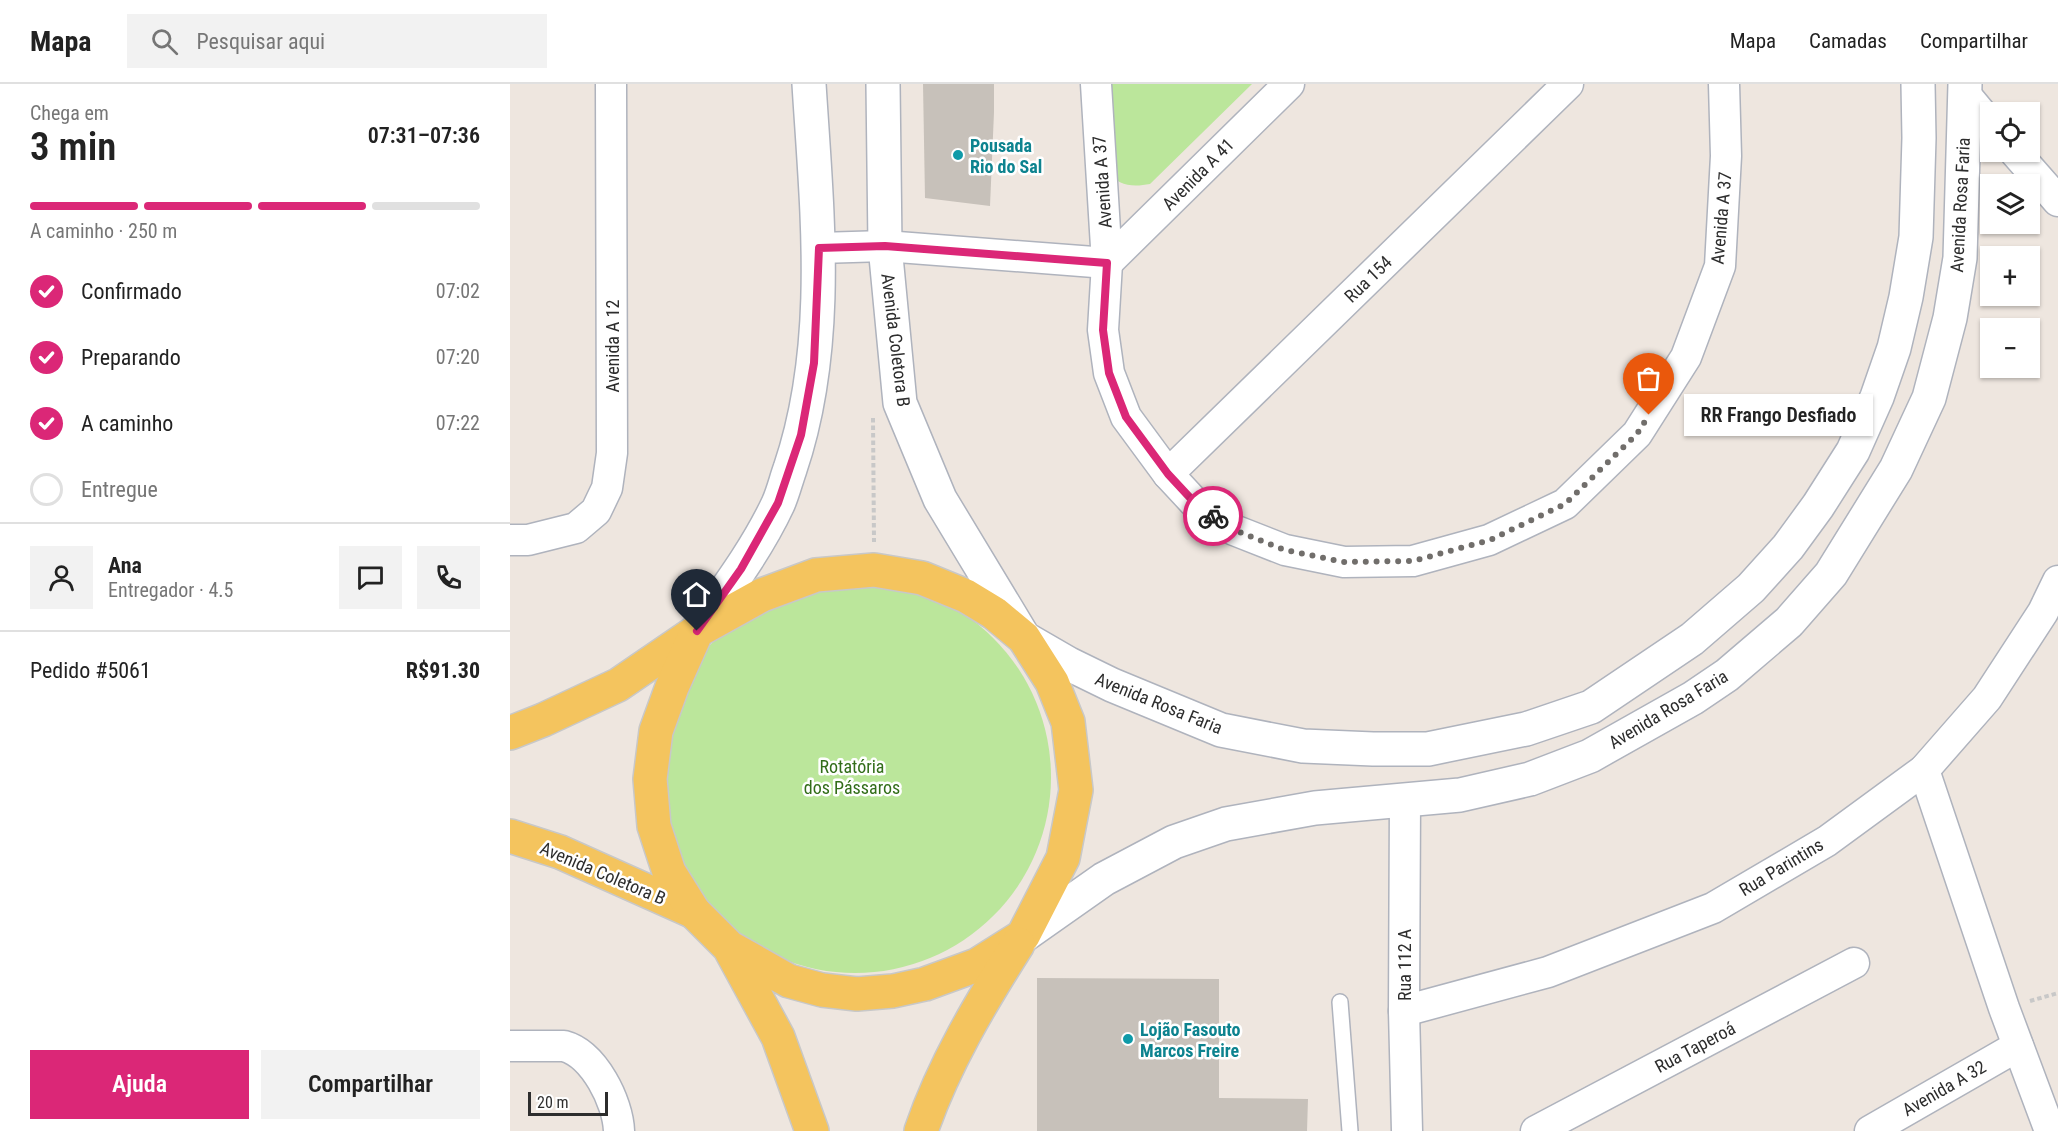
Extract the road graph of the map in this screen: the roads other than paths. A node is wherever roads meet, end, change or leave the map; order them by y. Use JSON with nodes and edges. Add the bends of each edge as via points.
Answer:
{"nodes":[{"id":1,"x":610,"y":84,"type":"edge"},
{"id":2,"x":808,"y":84,"type":"edge"},
{"id":3,"x":883,"y":84,"type":"edge"},
{"id":4,"x":1096,"y":84,"type":"edge"},
{"id":5,"x":1289,"y":84,"type":"edge"},
{"id":6,"x":1568,"y":84,"type":"edge"},
{"id":7,"x":1724,"y":84,"type":"edge"},
{"id":8,"x":1918,"y":84,"type":"edge"},
{"id":9,"x":1965,"y":89,"type":"edge"},
{"id":10,"x":1980,"y":110,"type":"edge"},
{"id":11,"x":2024,"y":162,"type":"edge"},
{"id":12,"x":2058,"y":201,"type":"edge"},
{"id":13,"x":885,"y":246,"type":"junction"},
{"id":14,"x":819,"y":248,"type":"junction"},
{"id":15,"x":1107,"y":263,"type":"junction"},
{"id":16,"x":1168,"y":474,"type":"junction"},
{"id":17,"x":510,"y":540,"type":"edge"},
{"id":18,"x":2058,"y":581,"type":"edge"},
{"id":19,"x":697,"y":631,"type":"junction"},
{"id":20,"x":1024,"y":638,"type":"junction"},
{"id":21,"x":510,"y":733,"type":"edge"},
{"id":22,"x":1924,"y":770,"type":"junction"},
{"id":23,"x":1405,"y":800,"type":"junction"},
{"id":24,"x":510,"y":836,"type":"edge"},
{"id":25,"x":694,"y":912,"type":"junction"},
{"id":26,"x":1023,"y":936,"type":"junction"},
{"id":27,"x":729,"y":947,"type":"junction"},
{"id":28,"x":1854,"y":963,"type":"dead end"},
{"id":29,"x":1340,"y":1002,"type":"dead end"},
{"id":30,"x":1404,"y":1011,"type":"junction"},
{"id":31,"x":510,"y":1046,"type":"edge"},
{"id":32,"x":2018,"y":1046,"type":"junction"},
{"id":33,"x":619,"y":1131,"type":"edge"},
{"id":34,"x":812,"y":1131,"type":"edge"},
{"id":35,"x":921,"y":1131,"type":"edge"},
{"id":36,"x":1350,"y":1131,"type":"edge"},
{"id":37,"x":1407,"y":1131,"type":"edge"},
{"id":38,"x":1536,"y":1131,"type":"edge"},
{"id":39,"x":1870,"y":1131,"type":"edge"},
{"id":40,"x":2050,"y":1131,"type":"edge"}],
"edges":[{"from":1,"to":17,"type":"street","name":"Avenida A 12","via":[[612,453],[607,488],[596,511],[576,528],[528,540]]},
{"from":2,"to":14,"type":"street"},
{"from":3,"to":13,"type":"street","name":"Avenida Coletora B"},
{"from":4,"to":15,"type":"street","name":"Avenida A 37"},
{"from":5,"to":15,"type":"street","name":"Avenida A 41"},
{"from":6,"to":16,"type":"street","name":"Rua 154"},
{"from":7,"to":16,"type":"street","name":"Avenida A 37","via":[[1726,156],[1720,266],[1686,357],[1637,434],[1565,504],[1490,540],[1413,561],[1344,562],[1285,550],[1234,530],[1194,502]]},
{"from":8,"to":20,"type":"street","name":"Avenida Rosa Faria","via":[[1916,237],[1906,297],[1891,357],[1853,451],[1788,547],[1751,588],[1692,639],[1591,707],[1526,729],[1428,748],[1303,746],[1221,730],[1112,685]]},
{"from":9,"to":10,"type":"street"},
{"from":9,"to":23,"type":"street","name":"Avenida Rosa Faria","via":[[1960,258],[1950,318],[1929,398],[1896,469],[1831,574],[1789,622],[1727,675],[1590,756],[1530,779],[1460,795]]},
{"from":11,"to":12,"type":"street"},
{"from":13,"to":14,"type":"street"},
{"from":13,"to":15,"type":"street"},
{"from":13,"to":20,"type":"street","name":"Avenida Coletora B","via":[[900,403],[940,500]]},
{"from":14,"to":19,"type":"street","via":[[814,363],[801,435],[778,503],[741,569]]},
{"from":15,"to":16,"type":"street","name":"Avenida A 37","via":[[1103,330],[1109,373],[1126,417]]},
{"from":18,"to":22,"type":"street","name":"Rua Parintins","via":[[2043,612],[1987,698]]},
{"from":19,"to":20,"type":"main road","via":[[762,595],[816,575],[874,570],[922,578],[966,596]]},
{"from":19,"to":21,"type":"main road","via":[[618,685]]},
{"from":19,"to":25,"type":"main road","via":[[656,732],[650,779],[654,826],[669,872]]},
{"from":20,"to":26,"type":"main road","via":[[1052,682],[1068,722],[1076,790],[1063,858]]},
{"from":22,"to":30,"type":"street","name":"Rua Parintins","via":[[1827,841],[1713,908],[1548,972]]},
{"from":22,"to":32,"type":"street"},
{"from":23,"to":26,"type":"street","name":"Avenida Rosa Faria","via":[[1315,808],[1226,824],[1174,842],[1104,879]]},
{"from":23,"to":30,"type":"street","name":"Rua 112 A"},
{"from":24,"to":25,"type":"main road","name":"Avenida Coletora B","via":[[560,852]]},
{"from":25,"to":27,"type":"main road"},
{"from":26,"to":27,"type":"main road","via":[[977,965],[926,984],[857,994],[789,981]]},
{"from":26,"to":35,"type":"main road","via":[[975,1011],[934,1093]]},
{"from":27,"to":34,"type":"main road","via":[[778,1037]]},
{"from":28,"to":38,"type":"street","name":"Rua Taperoá"},
{"from":29,"to":36,"type":"lane"},
{"from":30,"to":37,"type":"street","name":"Rua 112 A"},
{"from":31,"to":33,"type":"street","via":[[564,1046],[591,1063],[612,1098]]},
{"from":32,"to":39,"type":"street","name":"Avenida A 32"},
{"from":32,"to":40,"type":"street"}]}
